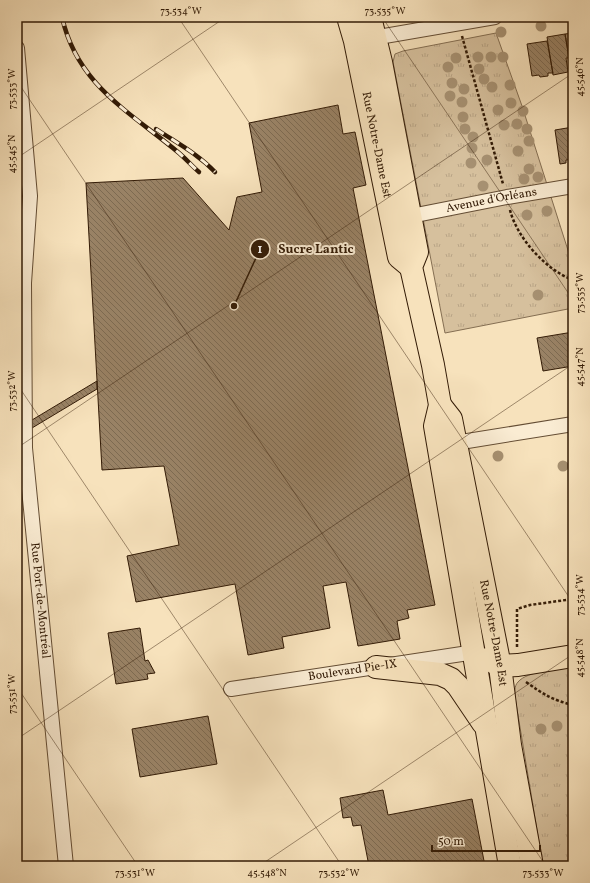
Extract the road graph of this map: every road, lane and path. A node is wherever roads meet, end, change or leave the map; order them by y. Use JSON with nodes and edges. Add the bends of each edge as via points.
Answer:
{"nodes":[{"id":1,"x":348,"y":17,"type":"edge"},
{"id":2,"x":495,"y":17,"type":"edge"},
{"id":3,"x":460,"y":23,"type":"junction"},
{"id":4,"x":367,"y":32,"type":"edge"},
{"id":5,"x":17,"y":48,"type":"edge"},
{"id":6,"x":573,"y":186,"type":"edge"},
{"id":7,"x":507,"y":197,"type":"junction"},
{"id":8,"x":411,"y":216,"type":"junction"},
{"id":9,"x":411,"y":267,"type":"junction"},
{"id":10,"x":573,"y":280,"type":"edge"},
{"id":11,"x":440,"y":405,"type":"junction"},
{"id":12,"x":573,"y":424,"type":"edge"},
{"id":13,"x":455,"y":443,"type":"junction"},
{"id":14,"x":573,"y":598,"type":"edge"},
{"id":15,"x":573,"y":644,"type":"edge"},
{"id":16,"x":474,"y":652,"type":"junction"},
{"id":17,"x":573,"y":656,"type":"edge"},
{"id":18,"x":505,"y":659,"type":"junction"},
{"id":19,"x":376,"y":667,"type":"junction"},
{"id":20,"x":524,"y":680,"type":"dead end"},
{"id":21,"x":231,"y":689,"type":"dead end"},
{"id":22,"x":573,"y":705,"type":"edge"},
{"id":23,"x":487,"y":730,"type":"junction"},
{"id":24,"x":66,"y":866,"type":"edge"},
{"id":25,"x":510,"y":866,"type":"edge"},
{"id":26,"x":532,"y":866,"type":"edge"}],
"edges":[{"from":1,"to":4,"type":"main road","name":"Rue Notre-Dame Est"},
{"from":2,"to":3,"type":"street"},
{"from":3,"to":4,"type":"street"},
{"from":3,"to":7,"type":"path"},
{"from":4,"to":8,"type":"main road","name":"Rue Notre-Dame Est","via":[[381,62]]},
{"from":4,"to":9,"type":"main road","name":"Rue Notre-Dame Est","via":[[399,257]]},
{"from":5,"to":24,"type":"street","name":"Rue Port-de-Montréal","via":[[30,196],[24,283],[25,448]]},
{"from":6,"to":7,"type":"street","name":"Avenue d'Orléans"},
{"from":7,"to":8,"type":"street","name":"Avenue d'Orléans"},
{"from":7,"to":10,"type":"path","via":[[512,218],[528,243],[550,267]]},
{"from":8,"to":9,"type":"main road","name":"Rue Notre-Dame Est","via":[[417,252]]},
{"from":9,"to":11,"type":"main road","name":"Rue Notre-Dame Est"},
{"from":11,"to":13,"type":"main road","name":"Rue Notre-Dame Est","via":[[451,419]]},
{"from":11,"to":16,"type":"main road","name":"Rue Notre-Dame Est","via":[[435,426]]},
{"from":12,"to":13,"type":"street"},
{"from":13,"to":18,"type":"main road","name":"Rue Notre-Dame Est","via":[[487,596]]},
{"from":14,"to":18,"type":"path","via":[[517,609]]},
{"from":15,"to":18,"type":"main road"},
{"from":16,"to":18,"type":"main road"},
{"from":16,"to":19,"type":"street","name":"Boulevard Pie-IX"},
{"from":16,"to":23,"type":"main road","name":"Rue Notre-Dame Est"},
{"from":17,"to":18,"type":"main road","via":[[518,666]]},
{"from":18,"to":26,"type":"main road","name":"Rue Notre-Dame Est","via":[[510,745]]},
{"from":19,"to":21,"type":"street","name":"Boulevard Pie-IX"},
{"from":19,"to":23,"type":"main road","via":[[440,674],[451,680],[458,686]]},
{"from":20,"to":22,"type":"path","via":[[545,696]]},
{"from":23,"to":25,"type":"main road","name":"Rue Notre-Dame Est"}]}
